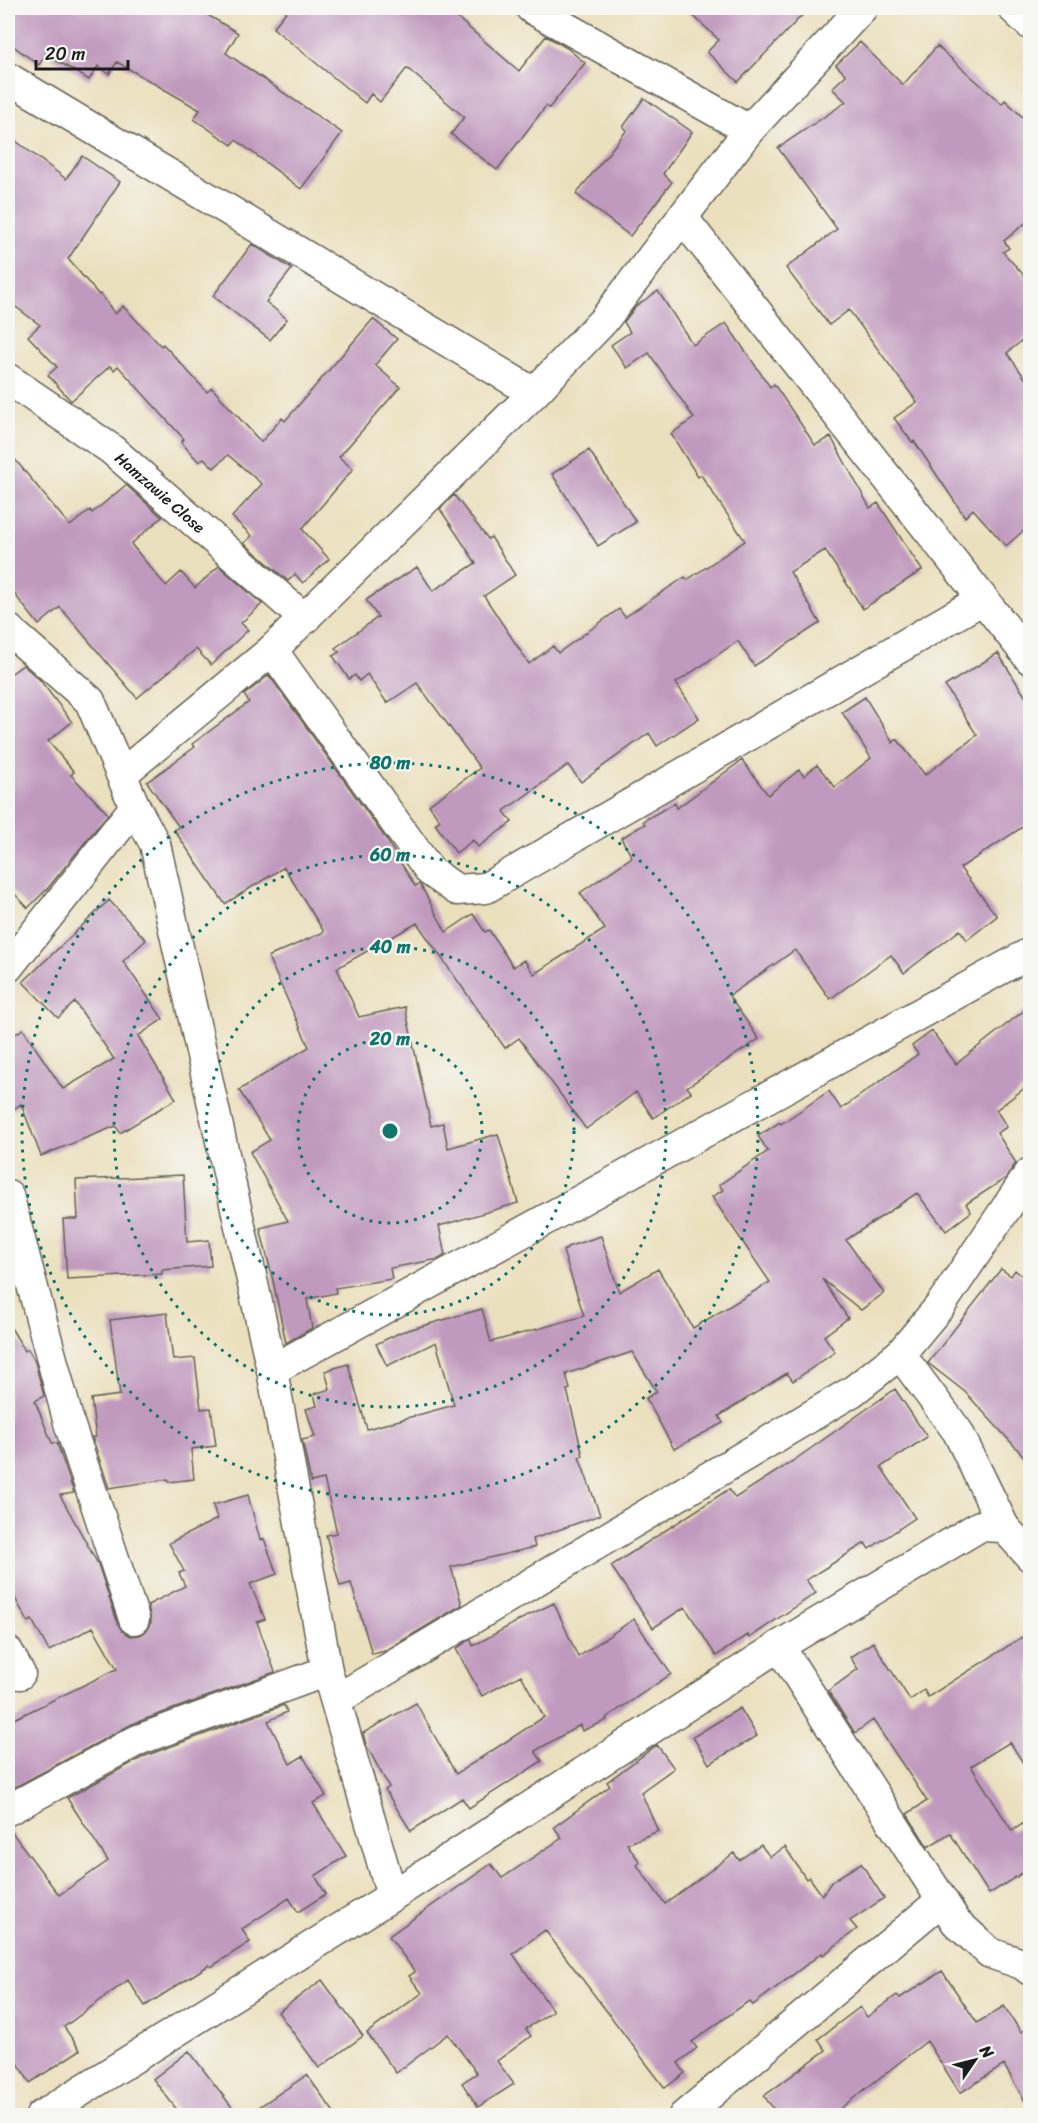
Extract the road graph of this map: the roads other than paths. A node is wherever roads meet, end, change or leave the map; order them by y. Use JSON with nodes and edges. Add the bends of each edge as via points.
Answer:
{"nodes":[{"id":1,"x":531,"y":8,"type":"edge"},
{"id":2,"x":862,"y":8,"type":"edge"},
{"id":3,"x":1012,"y":8,"type":"edge"},
{"id":4,"x":1030,"y":24,"type":"edge"},
{"id":5,"x":8,"y":78,"type":"edge"},
{"id":6,"x":749,"y":130,"type":"junction"},
{"id":7,"x":682,"y":217,"type":"junction"},
{"id":8,"x":8,"y":379,"type":"edge"},
{"id":9,"x":534,"y":393,"type":"junction"},
{"id":10,"x":983,"y":598,"type":"junction"},
{"id":11,"x":305,"y":619,"type":"junction"},
{"id":12,"x":11,"y":641,"type":"edge"},
{"id":13,"x":272,"y":650,"type":"junction"},
{"id":14,"x":1030,"y":659,"type":"edge"},
{"id":15,"x":122,"y":774,"type":"junction"},
{"id":16,"x":135,"y":807,"type":"junction"},
{"id":17,"x":1030,"y":953,"type":"edge"},
{"id":18,"x":8,"y":967,"type":"edge"},
{"id":19,"x":1030,"y":1173,"type":"edge"},
{"id":20,"x":8,"y":1194,"type":"edge"},
{"id":21,"x":900,"y":1354,"type":"junction"},
{"id":22,"x":272,"y":1370,"type":"junction"},
{"id":23,"x":1004,"y":1527,"type":"junction"},
{"id":24,"x":1030,"y":1556,"type":"edge"},
{"id":25,"x":134,"y":1619,"type":"dead end"},
{"id":26,"x":779,"y":1646,"type":"junction"},
{"id":27,"x":327,"y":1671,"type":"junction"},
{"id":28,"x":336,"y":1700,"type":"junction"},
{"id":29,"x":8,"y":1810,"type":"edge"},
{"id":30,"x":392,"y":1896,"type":"junction"},
{"id":31,"x":942,"y":1900,"type":"junction"},
{"id":32,"x":1030,"y":1970,"type":"edge"},
{"id":33,"x":41,"y":2115,"type":"edge"},
{"id":34,"x":684,"y":2115,"type":"edge"}],
"edges":[{"from":1,"to":6,"type":"street"},
{"from":2,"to":6,"type":"street"},
{"from":3,"to":4,"type":"street"},
{"from":5,"to":9,"type":"street"},
{"from":6,"to":7,"type":"street"},
{"from":7,"to":9,"type":"street","via":[[604,320]]},
{"from":7,"to":10,"type":"street"},
{"from":8,"to":11,"type":"street","name":"Hamzawie Close","via":[[111,449]]},
{"from":9,"to":11,"type":"street"},
{"from":10,"to":13,"type":"street","via":[[486,888],[457,890],[430,871]]},
{"from":10,"to":14,"type":"street"},
{"from":11,"to":13,"type":"street"},
{"from":12,"to":15,"type":"street","via":[[90,701]]},
{"from":13,"to":15,"type":"street"},
{"from":15,"to":16,"type":"street"},
{"from":16,"to":18,"type":"street"},
{"from":16,"to":22,"type":"street","via":[[155,844]]},
{"from":17,"to":22,"type":"street"},
{"from":19,"to":21,"type":"street","via":[[940,1306]]},
{"from":20,"to":25,"type":"street","via":[[69,1423]]},
{"from":21,"to":23,"type":"street","via":[[958,1432]]},
{"from":21,"to":28,"type":"street","via":[[853,1391]]},
{"from":22,"to":27,"type":"street"},
{"from":23,"to":24,"type":"street"},
{"from":23,"to":26,"type":"street","via":[[980,1526]]},
{"from":26,"to":30,"type":"street"},
{"from":26,"to":31,"type":"street"},
{"from":27,"to":28,"type":"street"},
{"from":27,"to":29,"type":"street","via":[[138,1740]]},
{"from":28,"to":30,"type":"street"},
{"from":30,"to":33,"type":"street"},
{"from":31,"to":32,"type":"street","via":[[956,1922],[990,1953]]},
{"from":31,"to":34,"type":"street"}]}
